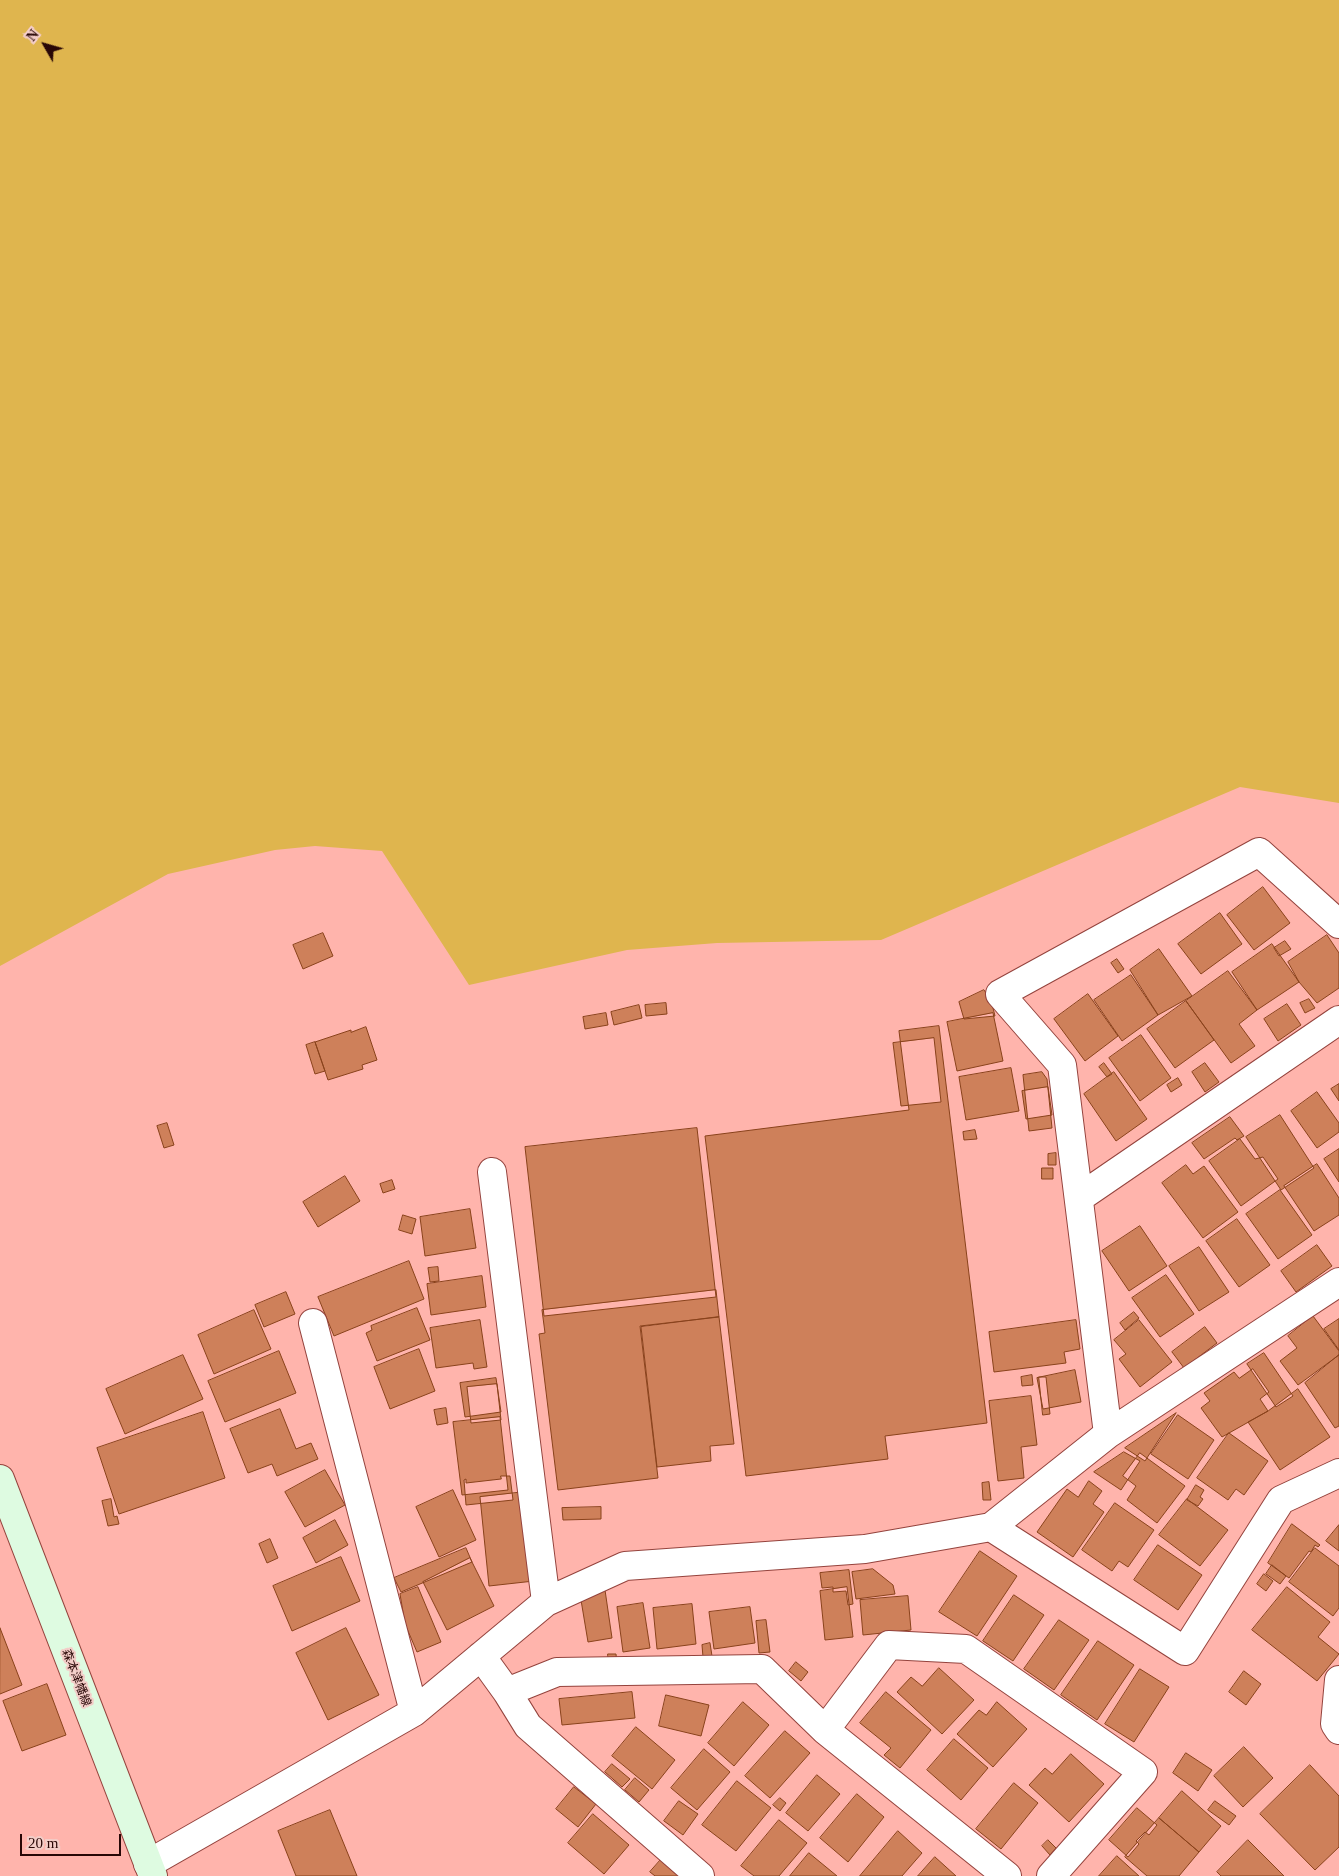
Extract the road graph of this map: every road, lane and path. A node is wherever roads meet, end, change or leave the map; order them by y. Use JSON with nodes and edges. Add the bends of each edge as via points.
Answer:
{"nodes":[{"id":1,"x":1339,"y":924,"type":"edge"},
{"id":2,"x":1339,"y":1020,"type":"edge"},
{"id":3,"x":492,"y":1172,"type":"dead end"},
{"id":4,"x":1079,"y":1198,"type":"junction"},
{"id":5,"x":1339,"y":1282,"type":"edge"},
{"id":6,"x":313,"y":1323,"type":"dead end"},
{"id":7,"x":1108,"y":1434,"type":"junction"},
{"id":8,"x":1339,"y":1473,"type":"edge"},
{"id":9,"x":0,"y":1479,"type":"edge"},
{"id":10,"x":991,"y":1527,"type":"junction"},
{"id":11,"x":546,"y":1602,"type":"junction"},
{"id":12,"x":481,"y":1656,"type":"junction"},
{"id":13,"x":1339,"y":1680,"type":"edge"},
{"id":14,"x":507,"y":1692,"type":"junction"},
{"id":15,"x":414,"y":1712,"type":"junction"},
{"id":16,"x":825,"y":1730,"type":"junction"},
{"id":17,"x":1339,"y":1730,"type":"edge"},
{"id":18,"x":150,"y":1870,"type":"edge"},
{"id":19,"x":700,"y":1876,"type":"edge"},
{"id":20,"x":1007,"y":1876,"type":"edge"},
{"id":21,"x":1051,"y":1876,"type":"edge"}],
"edges":[{"from":1,"to":4,"type":"street","via":[[1258,852],[1000,994],[1062,1066]]},
{"from":2,"to":4,"type":"street"},
{"from":3,"to":11,"type":"street"},
{"from":4,"to":7,"type":"street"},
{"from":5,"to":7,"type":"street"},
{"from":6,"to":15,"type":"street"},
{"from":7,"to":10,"type":"street"},
{"from":8,"to":10,"type":"street","via":[[1281,1500],[1185,1651]]},
{"from":9,"to":18,"type":"main road","name":"森本津幡線"},
{"from":10,"to":11,"type":"street","via":[[865,1549],[625,1566]]},
{"from":11,"to":12,"type":"street"},
{"from":12,"to":14,"type":"street"},
{"from":12,"to":15,"type":"street"},
{"from":13,"to":17,"type":"street","via":[[1335,1724]]},
{"from":14,"to":16,"type":"street","via":[[557,1672],[762,1669]]},
{"from":14,"to":19,"type":"street","via":[[528,1726]]},
{"from":15,"to":18,"type":"street"},
{"from":16,"to":20,"type":"street"},
{"from":16,"to":21,"type":"street","via":[[889,1645],[966,1649],[1143,1772]]}]}
